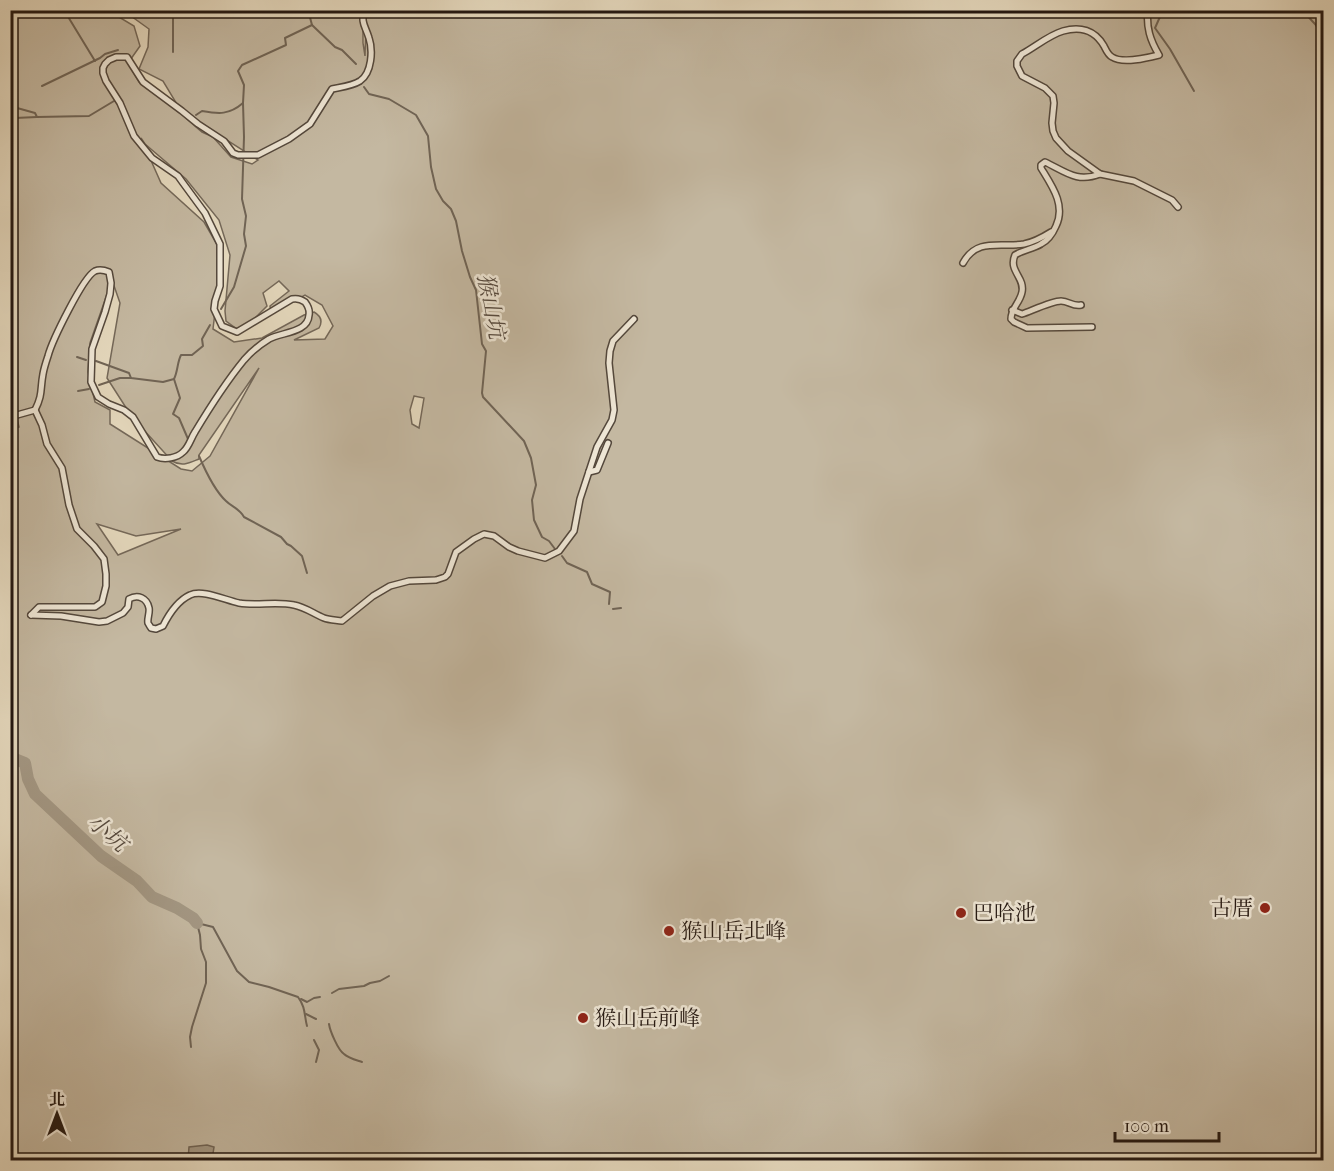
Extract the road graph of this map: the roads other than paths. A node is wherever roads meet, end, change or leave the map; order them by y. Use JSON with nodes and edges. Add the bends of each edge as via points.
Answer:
{"nodes":[{"id":1,"x":364,"y":10,"type":"edge"},
{"id":2,"x":1148,"y":10,"type":"edge"},
{"id":3,"x":1100,"y":174,"type":"junction"},
{"id":4,"x":1178,"y":207,"type":"dead end"},
{"id":5,"x":1055,"y":229,"type":"junction"},
{"id":6,"x":963,"y":263,"type":"dead end"},
{"id":7,"x":1081,"y":305,"type":"dead end"},
{"id":8,"x":1012,"y":310,"type":"junction"},
{"id":9,"x":634,"y":320,"type":"dead end"},
{"id":10,"x":1092,"y":327,"type":"dead end"},
{"id":11,"x":35,"y":410,"type":"junction"},
{"id":12,"x":10,"y":417,"type":"edge"},
{"id":13,"x":608,"y":443,"type":"dead end"},
{"id":14,"x":589,"y":472,"type":"junction"}],
"edges":[{"from":1,"to":11,"type":"street","via":[[362,21],[372,54],[362,81],[333,89],[310,124],[258,155],[233,153],[224,141],[143,82],[127,57],[116,57],[105,64],[106,81],[134,136],[152,158],[178,176],[205,213],[220,244],[220,286],[214,309],[222,326],[237,332],[292,298],[304,302],[309,318],[302,328],[270,338],[252,351],[185,451],[163,459],[133,417],[98,397],[92,382],[92,349],[111,283],[109,272],[94,272],[49,352],[41,398]]},
{"from":2,"to":3,"type":"street","via":[[1147,25],[1159,55],[1113,58],[1093,33],[1078,29],[1056,34],[1017,61],[1022,76],[1053,96],[1056,138]]},
{"from":3,"to":4,"type":"street","via":[[1134,181]]},
{"from":3,"to":5,"type":"street","via":[[1078,177],[1045,162],[1041,165],[1061,210]]},
{"from":5,"to":6,"type":"street","via":[[1030,243],[975,249]]},
{"from":5,"to":8,"type":"street","via":[[1040,245],[1015,255],[1013,265],[1022,292]]},
{"from":7,"to":8,"type":"street","via":[[1061,301],[1022,314]]},
{"from":8,"to":10,"type":"street","via":[[1011,319],[1027,328]]},
{"from":9,"to":14,"type":"street","via":[[610,351],[614,410]]},
{"from":11,"to":12,"type":"street"},
{"from":11,"to":14,"type":"street","via":[[47,444],[62,468],[77,529],[104,560],[106,574],[105,594],[95,607],[39,607],[31,615],[107,621],[123,613],[129,599],[140,596],[150,609],[148,624],[156,629],[163,626],[177,605],[197,593],[253,605],[297,605],[326,619],[342,621],[390,586],[445,577],[456,552],[484,534],[545,558],[559,551],[574,531]]},
{"from":13,"to":14,"type":"street","via":[[597,470]]}]}
